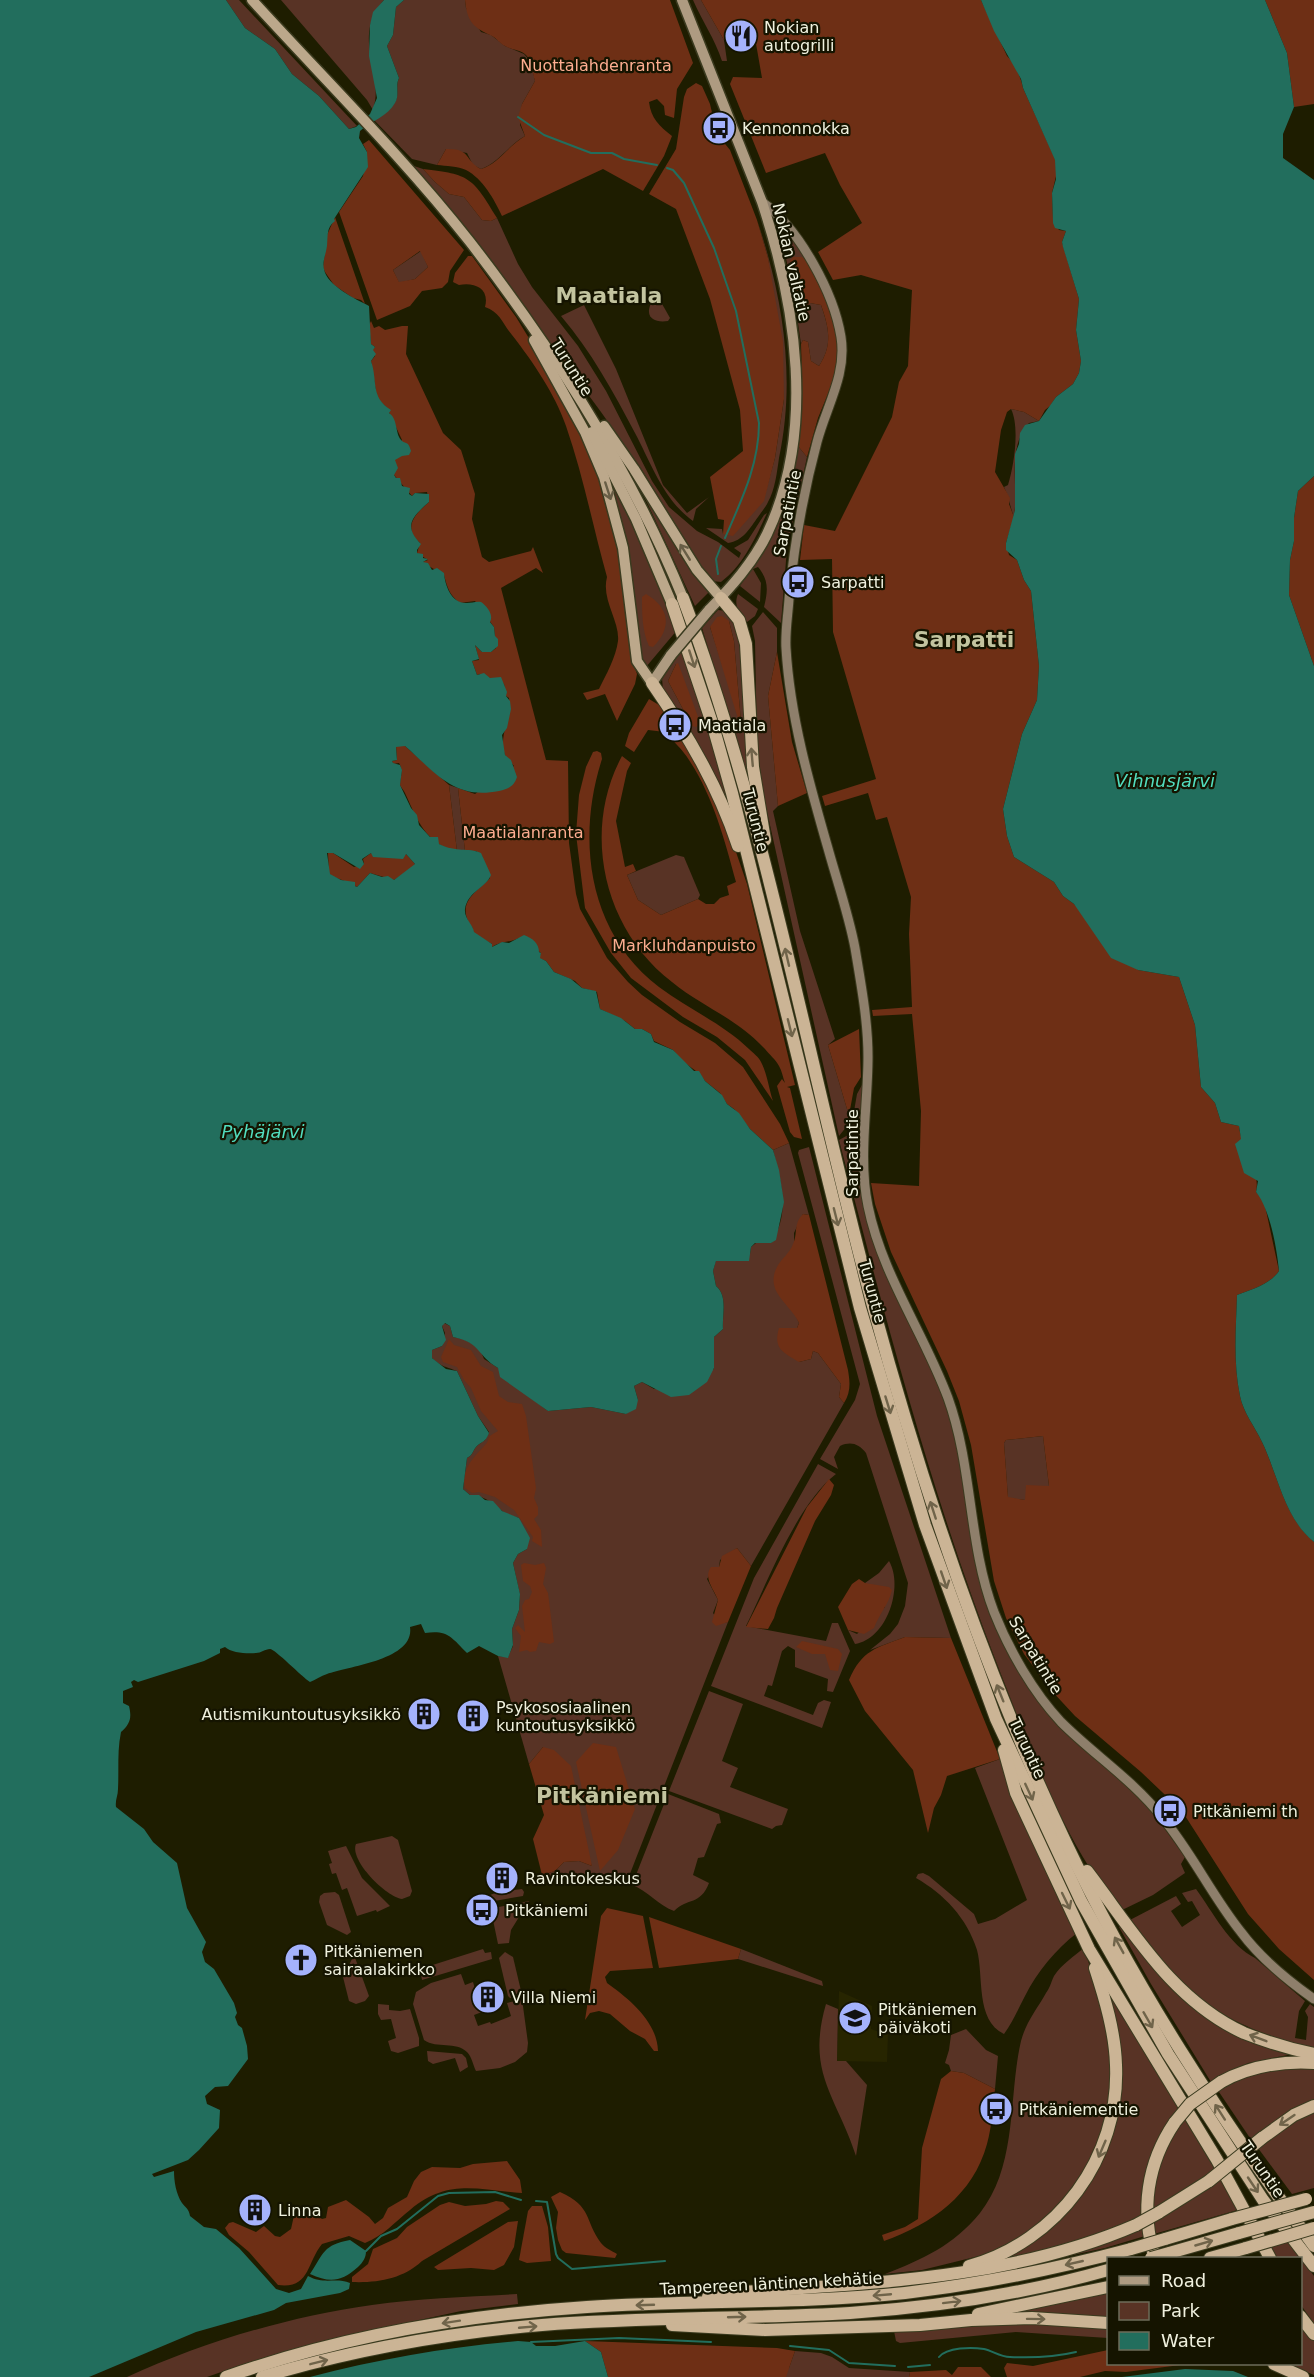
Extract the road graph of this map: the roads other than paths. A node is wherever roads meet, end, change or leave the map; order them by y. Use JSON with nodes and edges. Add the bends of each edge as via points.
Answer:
{"nodes":[{"id":1,"x":252,"y":0,"type":"edge"},
{"id":2,"x":682,"y":0,"type":"edge"},
{"id":3,"x":762,"y":202,"type":"junction"},
{"id":4,"x":789,"y":230,"type":"junction"},
{"id":5,"x":773,"y":233,"type":"junction"},
{"id":6,"x":500,"y":284,"type":"junction"},
{"id":7,"x":526,"y":327,"type":"junction"},
{"id":8,"x":556,"y":360,"type":"junction"},
{"id":9,"x":721,"y":598,"type":"junction"},
{"id":10,"x":678,"y":601,"type":"junction"},
{"id":11,"x":652,"y":683,"type":"junction"},
{"id":12,"x":778,"y":919,"type":"junction"},
{"id":13,"x":776,"y":971,"type":"junction"},
{"id":14,"x":996,"y":1719,"type":"junction"},
{"id":15,"x":1067,"y":1846,"type":"junction"},
{"id":16,"x":1089,"y":1949,"type":"junction"},
{"id":17,"x":1314,"y":1999,"type":"edge"},
{"id":18,"x":1314,"y":2054,"type":"edge"},
{"id":19,"x":1314,"y":2063,"type":"edge"},
{"id":20,"x":1314,"y":2106,"type":"edge"},
{"id":21,"x":1276,"y":2194,"type":"junction"},
{"id":22,"x":1310,"y":2197,"type":"edge"},
{"id":23,"x":1314,"y":2212,"type":"edge"},
{"id":24,"x":1314,"y":2228,"type":"edge"},
{"id":25,"x":1314,"y":2234,"type":"edge"},
{"id":26,"x":1314,"y":2246,"type":"edge"},
{"id":27,"x":1153,"y":2257,"type":"edge"},
{"id":28,"x":1158,"y":2257,"type":"edge"},
{"id":29,"x":1217,"y":2257,"type":"edge"},
{"id":30,"x":1269,"y":2257,"type":"edge"},
{"id":31,"x":1314,"y":2266,"type":"edge"},
{"id":32,"x":1107,"y":2270,"type":"edge"},
{"id":33,"x":912,"y":2278,"type":"junction"},
{"id":34,"x":1107,"y":2287,"type":"edge"},
{"id":35,"x":669,"y":2304,"type":"junction"},
{"id":36,"x":1302,"y":2319,"type":"edge"},
{"id":37,"x":636,"y":2320,"type":"junction"},
{"id":38,"x":1107,"y":2323,"type":"edge"},
{"id":39,"x":873,"y":2327,"type":"junction"},
{"id":40,"x":1314,"y":2334,"type":"edge"},
{"id":41,"x":1277,"y":2366,"type":"edge"},
{"id":42,"x":226,"y":2377,"type":"edge"},
{"id":43,"x":262,"y":2377,"type":"edge"},
{"id":44,"x":1303,"y":2377,"type":"edge"}],
"edges":[{"from":1,"to":6,"type":"highway","name":"Turuntie","via":[[371,128],[470,243]]},
{"from":2,"to":3,"type":"main road","name":"Nokian valtatie"},
{"from":3,"to":4,"type":"main road","name":"Sarpatintie"},
{"from":3,"to":5,"type":"main road","name":"Nokian valtatie"},
{"from":4,"to":5,"type":"main road"},
{"from":4,"to":17,"type":"main road","name":"Sarpatintie","via":[[826,287],[841,340],[840,374],[820,431],[796,534],[786,641],[799,738],[849,921],[863,1000],[868,1052],[864,1176],[874,1232],[951,1406],[987,1592],[1013,1652],[1063,1723],[1137,1788],[1163,1818],[1225,1911],[1260,1955]]},
{"from":5,"to":9,"type":"main road","name":"Nokian valtatie","via":[[795,346],[792,448],[768,531]]},
{"from":6,"to":7,"type":"highway","name":"Turuntie"},
{"from":6,"to":8,"type":"highway","name":"Turuntie"},
{"from":7,"to":10,"type":"highway","name":"Turuntie","via":[[562,380],[606,458]]},
{"from":7,"to":11,"type":"highway","one_way":true,"via":[[579,421],[604,477],[623,548],[637,662]]},
{"from":9,"to":8,"type":"highway","one_way":true,"via":[[697,570],[634,469]]},
{"from":8,"to":10,"type":"highway","name":"Turuntie","via":[[632,487],[667,560]]},
{"from":9,"to":11,"type":"main road","name":"Nokian valtatie","bridge":true},
{"from":12,"to":9,"type":"highway","one_way":true,"via":[[753,767],[744,635],[736,615]]},
{"from":10,"to":12,"type":"highway","name":"Turuntie","via":[[726,724]]},
{"from":10,"to":13,"type":"highway","name":"Turuntie","one_way":true,"via":[[732,793]]},
{"from":11,"to":13,"type":"highway","via":[[717,790]]},
{"from":15,"to":12,"type":"highway","name":"Turuntie","one_way":true,"via":[[1027,1759],[966,1606],[904,1416],[850,1218]]},
{"from":13,"to":14,"type":"highway","name":"Turuntie","one_way":true,"via":[[860,1308],[925,1524]]},
{"from":14,"to":16,"type":"highway","one_way":true,"via":[[1016,1793]]},
{"from":14,"to":31,"type":"highway","name":"Turuntie","one_way":true,"via":[[1081,1901],[1168,2054],[1263,2200]]},
{"from":18,"to":15,"type":"highway","one_way":true,"via":[[1243,2032],[1195,2002],[1150,1956]]},
{"from":21,"to":15,"type":"highway","name":"Turuntie","one_way":true,"via":[[1178,2047]]},
{"from":16,"to":30,"type":"highway","via":[[1217,2160]]},
{"from":16,"to":33,"type":"highway","one_way":true,"via":[[1110,2019],[1116,2068],[1112,2120],[1094,2166],[1068,2204],[1028,2239],[972,2265]]},
{"from":19,"to":27,"type":"highway","bridge":true,"via":[[1275,2063],[1243,2071],[1195,2100],[1175,2122],[1156,2156],[1149,2181],[1147,2216]]},
{"from":20,"to":33,"type":"highway","one_way":true,"bridge":true,"via":[[1294,2115],[1209,2181],[1158,2213],[1102,2239],[1061,2253],[970,2272]]},
{"from":21,"to":25,"type":"highway"},
{"from":21,"to":26,"type":"highway","name":"Turuntie"},
{"from":22,"to":35,"type":"highway","name":"Tampereen läntinen kehätie","one_way":true,"bridge":true,"via":[[1131,2249],[1024,2274],[906,2293]]},
{"from":28,"to":23,"type":"highway","one_way":true,"bridge":true},
{"from":24,"to":29,"type":"highway","bridge":true},
{"from":37,"to":32,"type":"highway","name":"Tampereen läntinen kehätie","one_way":true,"via":[[908,2307],[1014,2292]]},
{"from":33,"to":35,"type":"highway","via":[[730,2293]]},
{"from":34,"to":39,"type":"highway","via":[[1006,2309]]},
{"from":35,"to":42,"type":"highway","name":"Tampereen läntinen kehätie","one_way":true,"via":[[540,2310],[450,2322],[364,2338]]},
{"from":36,"to":40,"type":"highway"},
{"from":37,"to":39,"type":"highway","via":[[736,2330]]},
{"from":43,"to":37,"type":"highway","name":"Tampereen läntinen kehätie","one_way":true,"via":[[369,2350],[451,2335]]},
{"from":39,"to":38,"type":"highway","one_way":true,"via":[[1032,2319]]},
{"from":41,"to":44,"type":"highway"}]}
